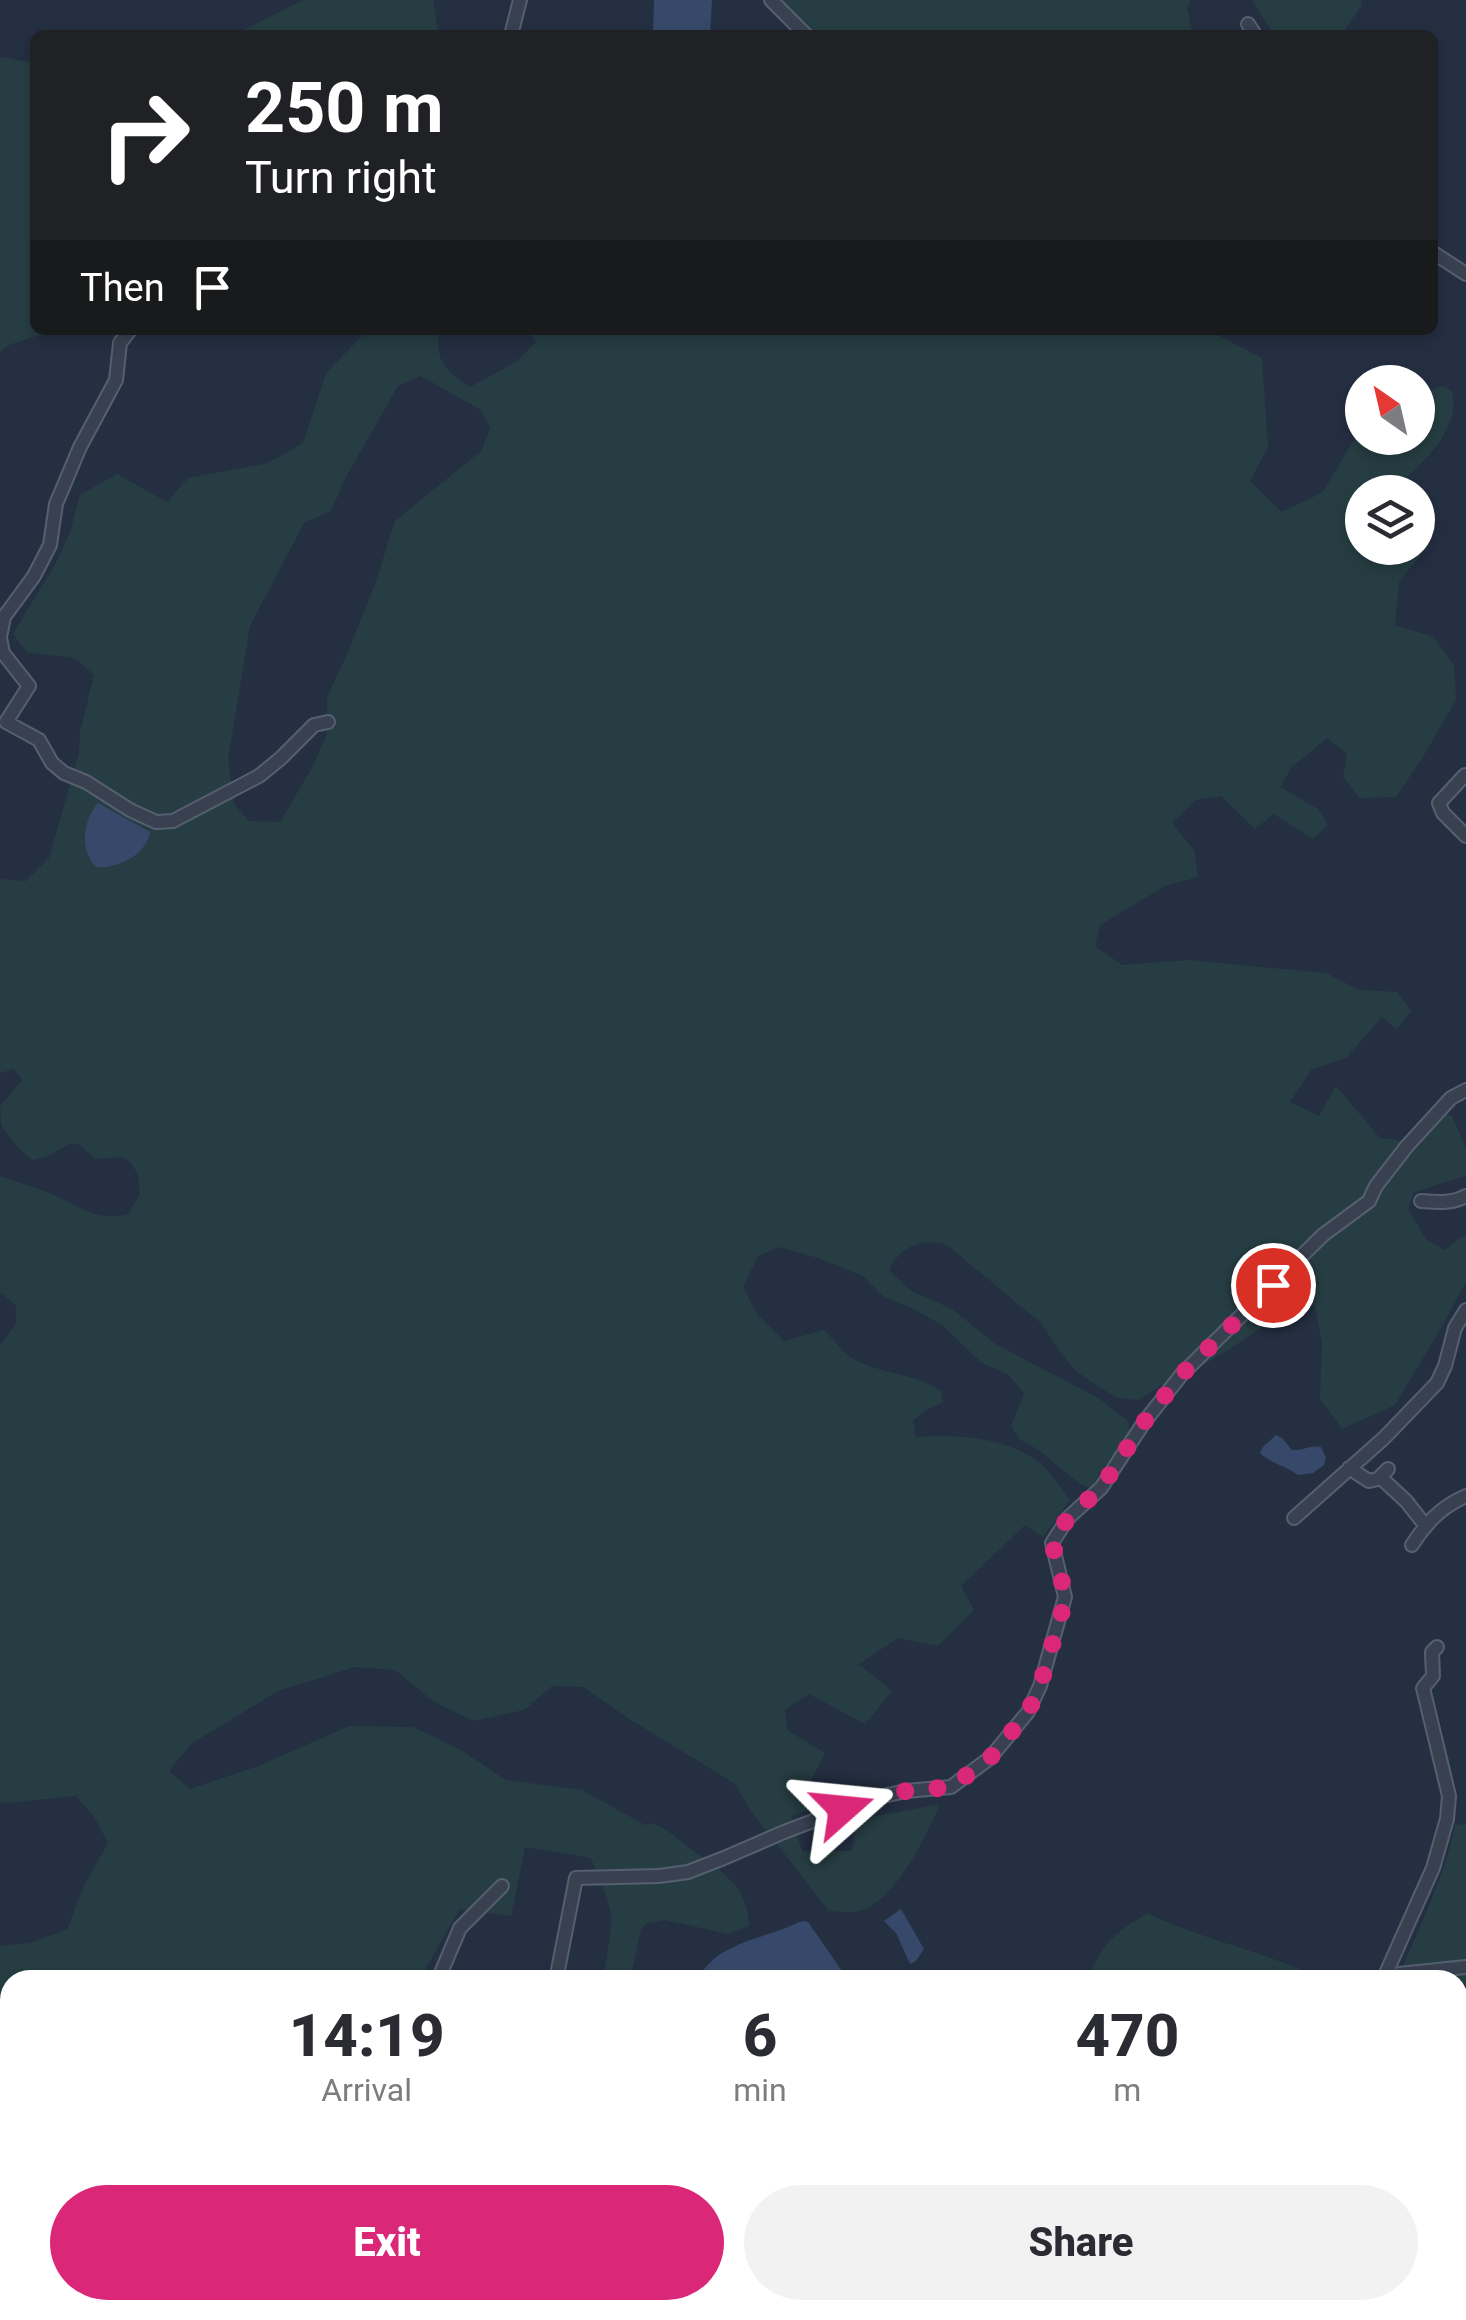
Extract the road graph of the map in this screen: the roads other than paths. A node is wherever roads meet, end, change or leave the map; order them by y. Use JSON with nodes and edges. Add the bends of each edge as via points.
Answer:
{"nodes":[{"id":1,"x":520,"y":0,"type":"edge"},
{"id":2,"x":770,"y":0,"type":"edge"},
{"id":3,"x":512,"y":30,"type":"edge"},
{"id":4,"x":801,"y":30,"type":"edge"},
{"id":5,"x":1438,"y":256,"type":"edge"},
{"id":6,"x":1466,"y":274,"type":"edge"},
{"id":7,"x":126,"y":335,"type":"edge"},
{"id":8,"x":0,"y":638,"type":"edge"},
{"id":9,"x":328,"y":722,"type":"dead end"},
{"id":10,"x":1465,"y":775,"type":"edge"},
{"id":11,"x":1466,"y":836,"type":"edge"},
{"id":12,"x":1466,"y":1090,"type":"edge"},
{"id":13,"x":1466,"y":1196,"type":"edge"},
{"id":14,"x":1421,"y":1201,"type":"dead end"},
{"id":15,"x":1466,"y":1310,"type":"edge"},
{"id":16,"x":1350,"y":1468,"type":"junction"},
{"id":17,"x":1466,"y":1496,"type":"edge"},
{"id":18,"x":1294,"y":1518,"type":"dead end"},
{"id":19,"x":1425,"y":1525,"type":"junction"},
{"id":20,"x":1412,"y":1544,"type":"dead end"},
{"id":21,"x":1437,"y":1647,"type":"dead end"},
{"id":22,"x":502,"y":1886,"type":"dead end"},
{"id":23,"x":1466,"y":1967,"type":"edge"},
{"id":24,"x":442,"y":1970,"type":"edge"},
{"id":25,"x":558,"y":1970,"type":"edge"},
{"id":26,"x":1387,"y":1970,"type":"edge"},
{"id":27,"x":1437,"y":1970,"type":"edge"}],
"edges":[{"from":1,"to":3,"type":"street"},
{"from":2,"to":4,"type":"street"},
{"from":5,"to":6,"type":"street"},
{"from":7,"to":8,"type":"street","via":[[116,380],[56,504],[50,545],[4,617]]},
{"from":8,"to":9,"type":"street","via":[[3,653],[29,686],[6,722],[39,740],[64,773],[156,822],[173,822],[259,776],[314,725]]},
{"from":10,"to":11,"type":"street","via":[[1440,803]]},
{"from":12,"to":25,"type":"street","via":[[1408,1146],[1369,1201],[1323,1235],[1182,1374],[1101,1488],[1068,1518],[1052,1542],[1066,1598],[1040,1686],[990,1758],[951,1787],[874,1798],[688,1872],[576,1878]]},
{"from":13,"to":14,"type":"street"},
{"from":15,"to":16,"type":"street","via":[[1437,1384]]},
{"from":16,"to":18,"type":"street"},
{"from":16,"to":19,"type":"street","via":[[1369,1481],[1384,1473]]},
{"from":17,"to":19,"type":"street"},
{"from":19,"to":20,"type":"street"},
{"from":21,"to":26,"type":"street","via":[[1433,1676],[1422,1688],[1449,1796],[1447,1820]]},
{"from":22,"to":24,"type":"street","via":[[460,1928]]},
{"from":23,"to":27,"type":"street"}]}
